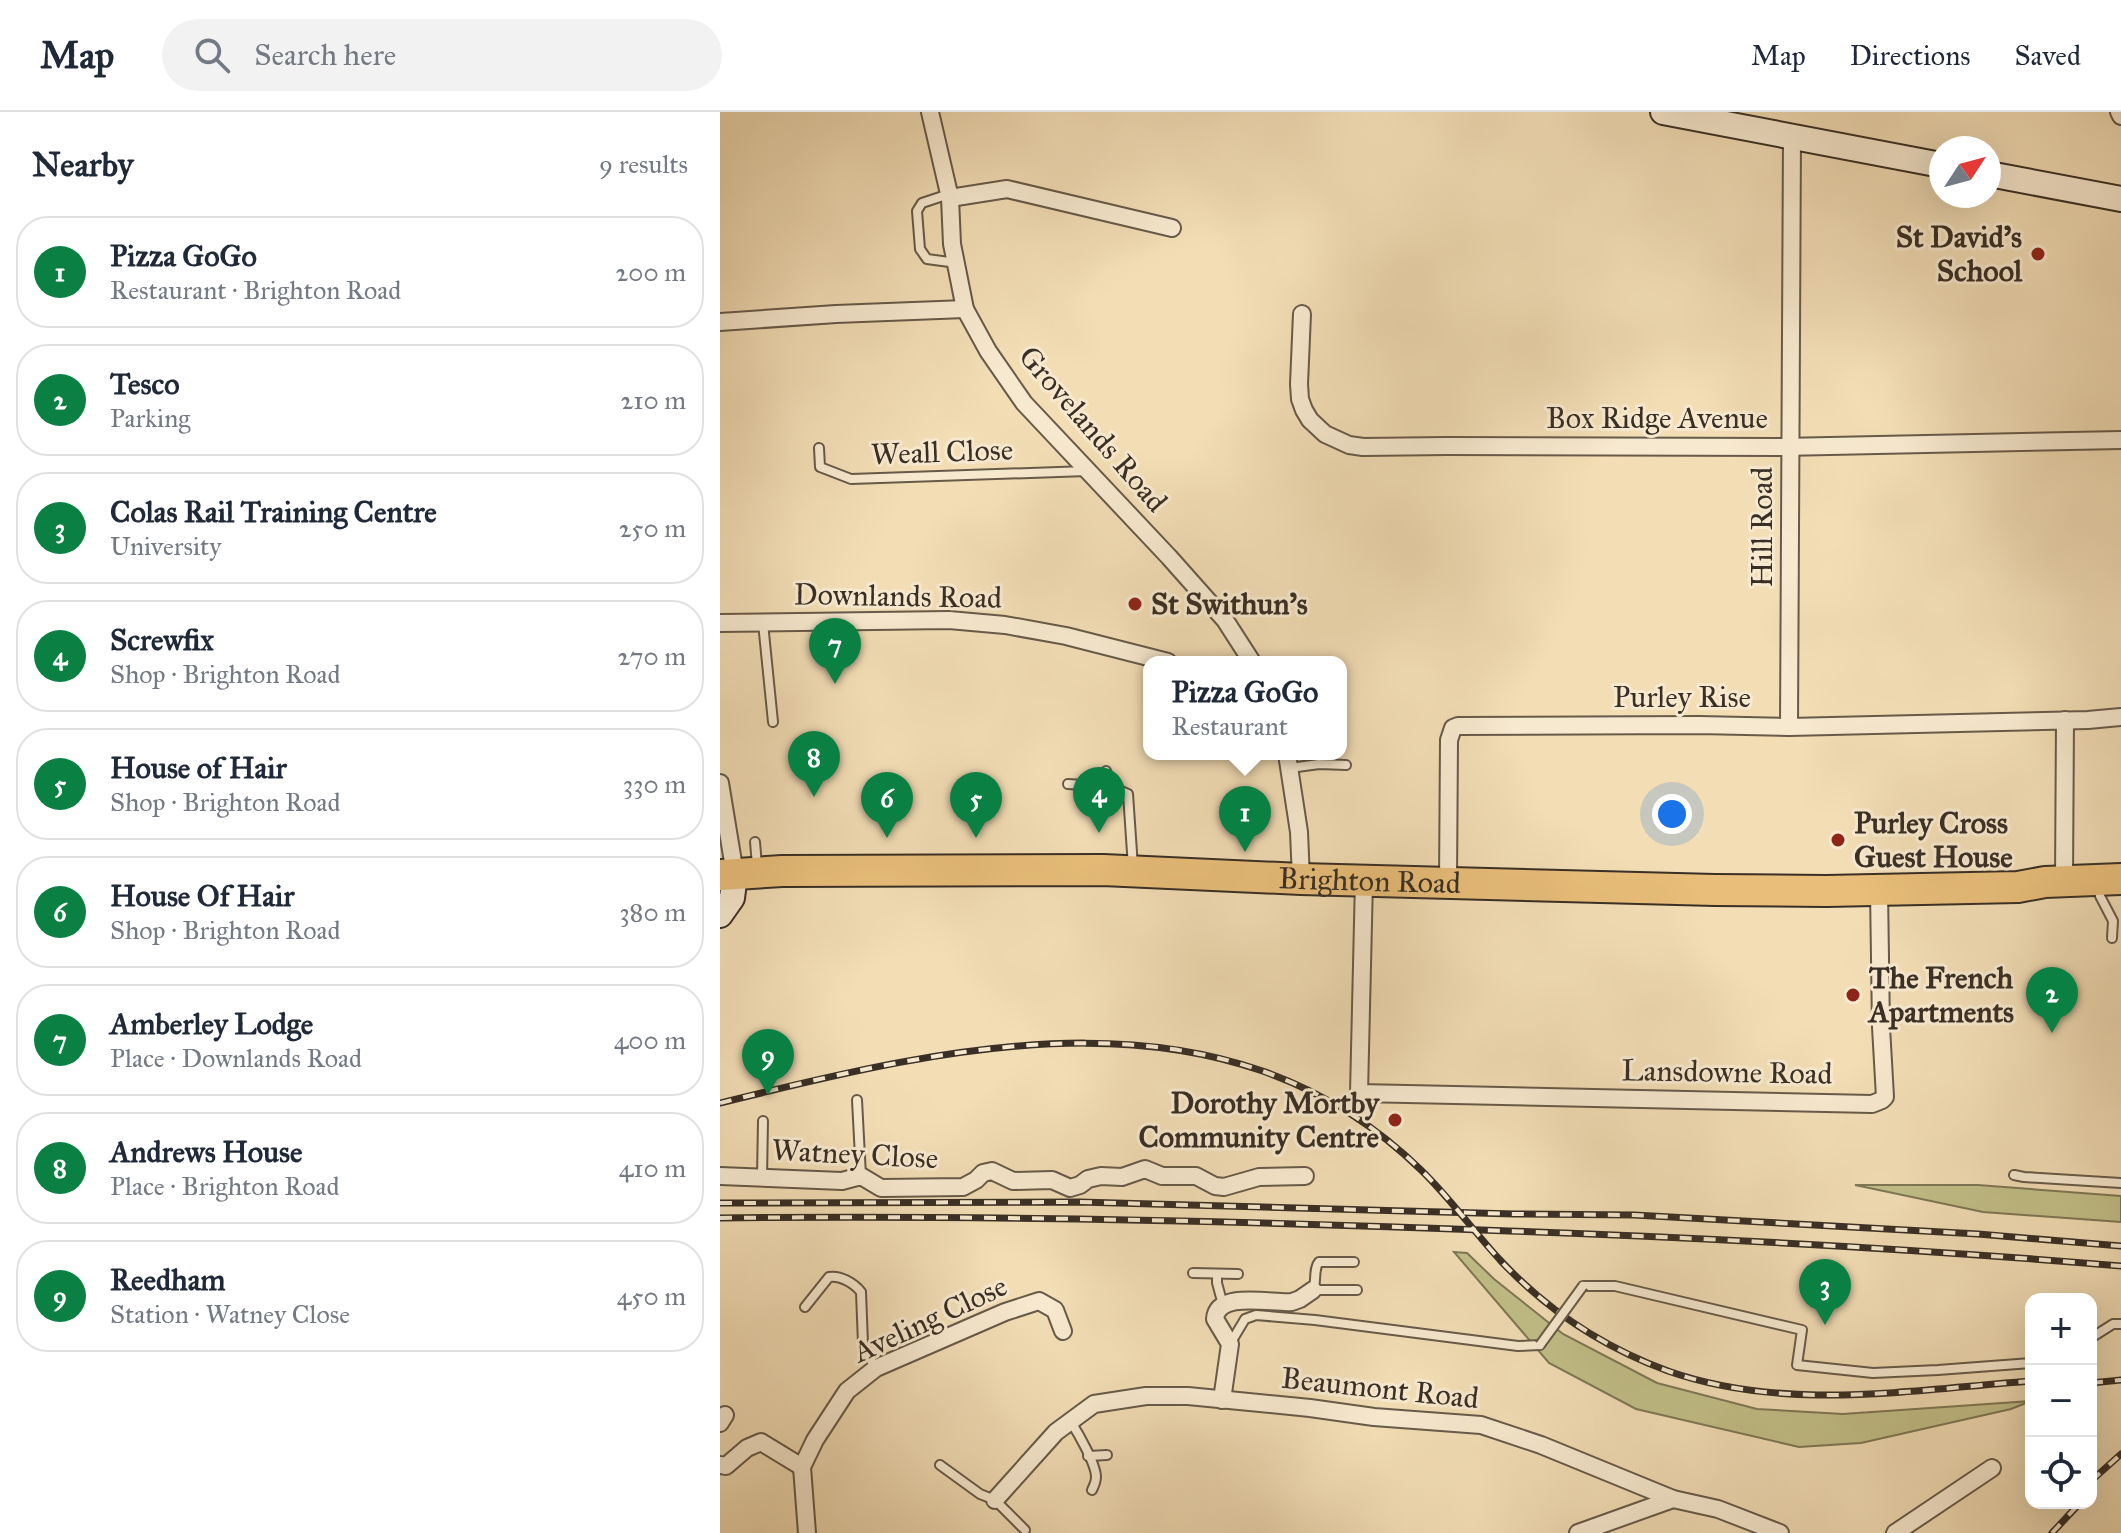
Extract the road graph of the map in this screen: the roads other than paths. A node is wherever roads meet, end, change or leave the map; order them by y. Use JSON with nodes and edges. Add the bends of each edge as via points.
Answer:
{"nodes":[{"id":1,"x":930,"y":112,"type":"edge"},
{"id":2,"x":1663,"y":112,"type":"edge"},
{"id":3,"x":1792,"y":136,"type":"junction"},
{"id":4,"x":1929,"y":163,"type":"edge"},
{"id":5,"x":2001,"y":176,"type":"edge"},
{"id":6,"x":949,"y":196,"type":"junction"},
{"id":7,"x":2121,"y":199,"type":"edge"},
{"id":8,"x":1172,"y":228,"type":"dead end"},
{"id":9,"x":957,"y":263,"type":"junction"},
{"id":10,"x":965,"y":309,"type":"junction"},
{"id":11,"x":1302,"y":314,"type":"dead end"},
{"id":12,"x":720,"y":322,"type":"edge"},
{"id":13,"x":2121,"y":440,"type":"edge"},
{"id":14,"x":1790,"y":446,"type":"junction"},
{"id":15,"x":819,"y":448,"type":"dead end"},
{"id":16,"x":1087,"y":471,"type":"junction"},
{"id":17,"x":763,"y":622,"type":"junction"},
{"id":18,"x":720,"y":623,"type":"edge"},
{"id":19,"x":1144,"y":656,"type":"edge"},
{"id":20,"x":1248,"y":656,"type":"edge"},
{"id":21,"x":2121,"y":717,"type":"edge"},
{"id":22,"x":2065,"y":720,"type":"junction"},
{"id":23,"x":773,"y":722,"type":"dead end"},
{"id":24,"x":1789,"y":727,"type":"junction"},
{"id":25,"x":1288,"y":761,"type":"edge"},
{"id":26,"x":1346,"y":765,"type":"dead end"},
{"id":27,"x":1106,"y":771,"type":"dead end"},
{"id":28,"x":720,"y":783,"type":"edge"},
{"id":29,"x":1068,"y":784,"type":"dead end"},
{"id":30,"x":1112,"y":787,"type":"junction"},
{"id":31,"x":734,"y":867,"type":"edge"},
{"id":32,"x":1133,"y":872,"type":"junction"},
{"id":33,"x":1301,"y":879,"type":"junction"},
{"id":34,"x":1364,"y":880,"type":"junction"},
{"id":35,"x":2064,"y":881,"type":"junction"},
{"id":36,"x":1448,"y":882,"type":"junction"},
{"id":37,"x":2018,"y":887,"type":"junction"},
{"id":38,"x":1879,"y":890,"type":"junction"},
{"id":39,"x":2114,"y":890,"type":"edge"},
{"id":40,"x":720,"y":915,"type":"edge"},
{"id":41,"x":2112,"y":938,"type":"dead end"},
{"id":42,"x":857,"y":1100,"type":"dead end"},
{"id":43,"x":763,"y":1121,"type":"dead end"},
{"id":44,"x":2014,"y":1175,"type":"dead end"},
{"id":45,"x":720,"y":1176,"type":"edge"},
{"id":46,"x":861,"y":1176,"type":"junction"},
{"id":47,"x":1305,"y":1176,"type":"dead end"},
{"id":48,"x":762,"y":1177,"type":"junction"},
{"id":49,"x":2121,"y":1183,"type":"edge"},
{"id":50,"x":1354,"y":1262,"type":"dead end"},
{"id":51,"x":1193,"y":1273,"type":"dead end"},
{"id":52,"x":1238,"y":1274,"type":"dead end"},
{"id":53,"x":1217,"y":1275,"type":"junction"},
{"id":54,"x":1313,"y":1290,"type":"junction"},
{"id":55,"x":1357,"y":1290,"type":"dead end"},
{"id":56,"x":1223,"y":1305,"type":"junction"},
{"id":57,"x":805,"y":1307,"type":"dead end"},
{"id":58,"x":2121,"y":1324,"type":"edge"},
{"id":59,"x":1063,"y":1331,"type":"dead end"},
{"id":60,"x":2097,"y":1334,"type":"edge"},
{"id":61,"x":1230,"y":1344,"type":"junction"},
{"id":62,"x":2025,"y":1363,"type":"edge"},
{"id":63,"x":876,"y":1368,"type":"junction"},
{"id":64,"x":1222,"y":1400,"type":"junction"},
{"id":65,"x":1071,"y":1422,"type":"junction"},
{"id":66,"x":1107,"y":1455,"type":"dead end"},
{"id":67,"x":1088,"y":1456,"type":"junction"},
{"id":68,"x":720,"y":1465,"type":"edge"},
{"id":69,"x":940,"y":1465,"type":"dead end"},
{"id":70,"x":802,"y":1467,"type":"junction"},
{"id":71,"x":1992,"y":1468,"type":"dead end"},
{"id":72,"x":1092,"y":1490,"type":"dead end"},
{"id":73,"x":1673,"y":1499,"type":"junction"},
{"id":74,"x":995,"y":1500,"type":"junction"},
{"id":75,"x":1025,"y":1530,"type":"dead end"},
{"id":76,"x":807,"y":1533,"type":"edge"},
{"id":77,"x":1578,"y":1533,"type":"edge"},
{"id":78,"x":1780,"y":1533,"type":"edge"},
{"id":79,"x":1895,"y":1533,"type":"edge"}],
"edges":[{"from":1,"to":6,"type":"street","name":"Grovelands Road"},
{"from":2,"to":3,"type":"street"},
{"from":3,"to":4,"type":"street"},
{"from":3,"to":14,"type":"street","name":"Hill Road"},
{"from":5,"to":7,"type":"street"},
{"from":6,"to":8,"type":"street","via":[[1007,189]]},
{"from":6,"to":9,"type":"street","name":"Grovelands Road"},
{"from":6,"to":9,"type":"lane","via":[[922,203],[917,211],[920,249],[927,259]]},
{"from":9,"to":10,"type":"street","name":"Grovelands Road"},
{"from":10,"to":12,"type":"street"},
{"from":10,"to":16,"type":"street","name":"Grovelands Road","via":[[1024,403]]},
{"from":11,"to":14,"type":"street","name":"Box Ridge Avenue","via":[[1300,399],[1317,428],[1349,445]]},
{"from":13,"to":14,"type":"street","name":"Box Ridge Avenue"},
{"from":14,"to":24,"type":"street","name":"Hill Road"},
{"from":15,"to":16,"type":"lane","name":"Weall Close","via":[[820,467],[851,479]]},
{"from":16,"to":20,"type":"street","name":"Grovelands Road","via":[[1225,620]]},
{"from":17,"to":18,"type":"street","name":"Downlands Road"},
{"from":17,"to":19,"type":"street","name":"Downlands Road","via":[[949,620],[1066,636]]},
{"from":17,"to":23,"type":"lane"},
{"from":21,"to":22,"type":"street","name":"Purley Rise"},
{"from":22,"to":24,"type":"street","name":"Purley Rise"},
{"from":22,"to":35,"type":"street"},
{"from":24,"to":36,"type":"street","name":"Purley Rise","via":[[1453,728]]},
{"from":25,"to":26,"type":"lane"},
{"from":25,"to":33,"type":"street"},
{"from":27,"to":30,"type":"lane"},
{"from":28,"to":31,"type":"street"},
{"from":29,"to":30,"type":"lane"},
{"from":30,"to":32,"type":"lane","via":[[1128,794]]},
{"from":31,"to":32,"type":"highway","name":"Brighton Road"},
{"from":31,"to":40,"type":"street","via":[[732,898]]},
{"from":32,"to":33,"type":"highway","name":"Brighton Road"},
{"from":33,"to":34,"type":"highway","name":"Brighton Road"},
{"from":34,"to":36,"type":"highway","name":"Brighton Road"},
{"from":34,"to":38,"type":"street","name":"Lansdowne Road","via":[[1359,1093],[1872,1104],[1885,1097]]},
{"from":35,"to":37,"type":"highway","name":"Brighton Road"},
{"from":35,"to":39,"type":"highway","name":"Brighton Road"},
{"from":36,"to":38,"type":"highway","name":"Brighton Road"},
{"from":37,"to":38,"type":"highway","name":"Brighton Road"},
{"from":37,"to":39,"type":"highway","name":"Brighton Road","via":[[2045,897]]},
{"from":39,"to":41,"type":"lane"},
{"from":42,"to":46,"type":"lane"},
{"from":43,"to":48,"type":"lane"},
{"from":44,"to":49,"type":"lane"},
{"from":45,"to":48,"type":"street","name":"Watney Close"},
{"from":46,"to":47,"type":"street","name":"Watney Close","via":[[881,1188],[963,1187],[992,1171],[1013,1181],[1052,1180],[1070,1188],[1088,1179],[1145,1169],[1162,1176],[1196,1176],[1224,1187],[1259,1177]]},
{"from":46,"to":48,"type":"street","name":"Watney Close","via":[[842,1181]]},
{"from":50,"to":54,"type":"lane","via":[[1319,1262]]},
{"from":51,"to":53,"type":"lane"},
{"from":52,"to":53,"type":"lane"},
{"from":53,"to":56,"type":"lane"},
{"from":54,"to":55,"type":"lane"},
{"from":54,"to":56,"type":"street","via":[[1292,1302]]},
{"from":56,"to":61,"type":"street","via":[[1215,1319]]},
{"from":57,"to":63,"type":"lane","via":[[829,1277],[858,1287],[863,1344]]},
{"from":58,"to":60,"type":"lane"},
{"from":59,"to":63,"type":"street","name":"Aveling Close","via":[[1055,1310],[1039,1301]]},
{"from":61,"to":62,"type":"lane","bridge":true,"via":[[1245,1319],[1256,1315],[1540,1345],[1583,1286],[1615,1286],[1802,1330],[1797,1365],[1873,1373]]},
{"from":61,"to":64,"type":"street"},
{"from":63,"to":70,"type":"street","name":"Aveling Close","via":[[847,1391]]},
{"from":64,"to":65,"type":"street","name":"Beaumont Road","via":[[1146,1396],[1094,1404]]},
{"from":64,"to":73,"type":"street","name":"Beaumont Road","via":[[1481,1425]]},
{"from":65,"to":67,"type":"lane"},
{"from":65,"to":74,"type":"street","name":"Beaumont Road"},
{"from":66,"to":67,"type":"lane"},
{"from":67,"to":72,"type":"lane","via":[[1097,1480]]},
{"from":68,"to":70,"type":"street","via":[[761,1442]]},
{"from":69,"to":74,"type":"lane"},
{"from":70,"to":76,"type":"street"},
{"from":71,"to":79,"type":"street"},
{"from":73,"to":77,"type":"street"},
{"from":73,"to":78,"type":"street","name":"Beaumont Road","via":[[1718,1509]]},
{"from":74,"to":75,"type":"lane"}]}
